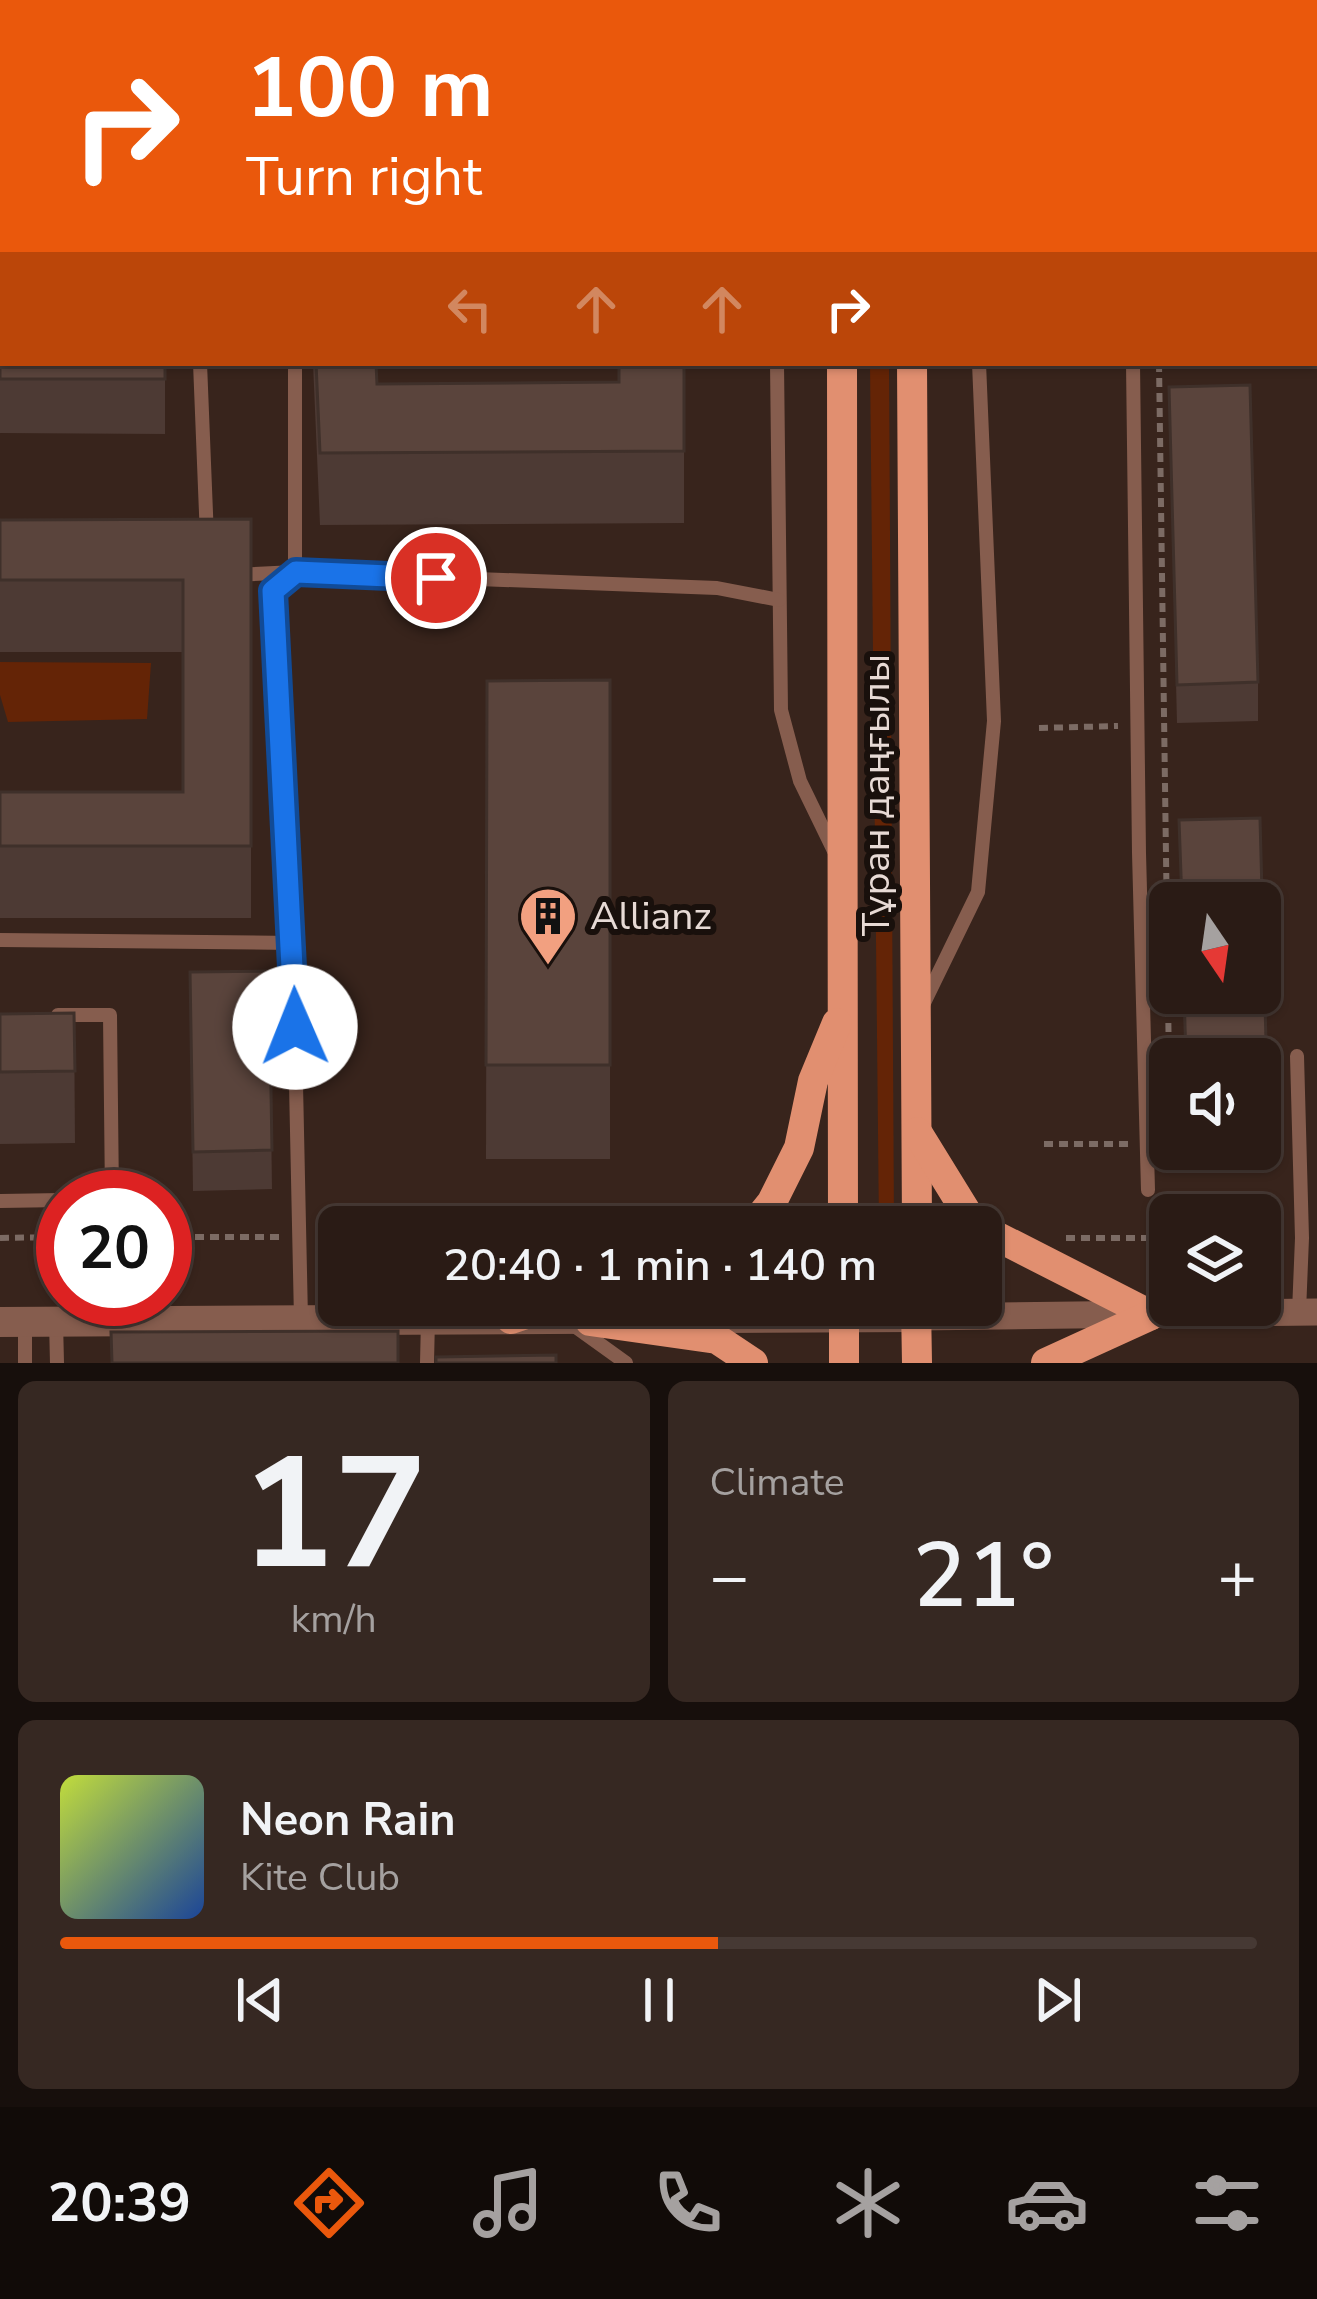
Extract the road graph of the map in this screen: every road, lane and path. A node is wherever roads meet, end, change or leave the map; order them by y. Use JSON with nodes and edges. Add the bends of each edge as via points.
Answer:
{"nodes":[{"id":1,"x":200,"y":366,"type":"edge"},
{"id":2,"x":295,"y":366,"type":"edge"},
{"id":3,"x":777,"y":366,"type":"edge"},
{"id":4,"x":842,"y":366,"type":"edge"},
{"id":5,"x":912,"y":366,"type":"edge"},
{"id":6,"x":979,"y":366,"type":"edge"},
{"id":7,"x":1133,"y":366,"type":"edge"},
{"id":8,"x":1160,"y":366,"type":"edge"},
{"id":9,"x":207,"y":553,"type":"edge"},
{"id":10,"x":296,"y":572,"type":"junction"},
{"id":11,"x":208,"y":577,"type":"edge"},
{"id":12,"x":779,"y":600,"type":"junction"},
{"id":13,"x":1164,"y":724,"type":"junction"},
{"id":14,"x":1137,"y":725,"type":"junction"},
{"id":15,"x":1040,"y":728,"type":"dead end"},
{"id":16,"x":841,"y":866,"type":"junction"},
{"id":17,"x":0,"y":940,"type":"edge"},
{"id":18,"x":293,"y":943,"type":"junction"},
{"id":19,"x":842,"y":1012,"type":"junction"},
{"id":20,"x":44,"y":1015,"type":"edge"},
{"id":21,"x":916,"y":1021,"type":"junction"},
{"id":22,"x":1169,"y":1038,"type":"edge"},
{"id":23,"x":1297,"y":1056,"type":"dead end"},
{"id":24,"x":916,"y":1131,"type":"junction"},
{"id":25,"x":1044,"y":1144,"type":"dead end"},
{"id":26,"x":1146,"y":1144,"type":"junction"},
{"id":27,"x":112,"y":1170,"type":"edge"},
{"id":28,"x":1148,"y":1190,"type":"dead end"},
{"id":29,"x":36,"y":1200,"type":"edge"},
{"id":30,"x":0,"y":1201,"type":"edge"},
{"id":31,"x":764,"y":1206,"type":"edge"},
{"id":32,"x":843,"y":1206,"type":"edge"},
{"id":33,"x":917,"y":1206,"type":"edge"},
{"id":34,"x":36,"y":1237,"type":"edge"},
{"id":35,"x":192,"y":1237,"type":"edge"},
{"id":36,"x":298,"y":1237,"type":"junction"},
{"id":37,"x":318,"y":1237,"type":"edge"},
{"id":38,"x":0,"y":1238,"type":"edge"},
{"id":39,"x":1052,"y":1238,"type":"dead end"},
{"id":40,"x":1149,"y":1238,"type":"edge"},
{"id":41,"x":1002,"y":1312,"type":"edge"},
{"id":42,"x":1308,"y":1312,"type":"edge"},
{"id":43,"x":192,"y":1314,"type":"edge"},
{"id":44,"x":1149,"y":1314,"type":"edge"},
{"id":45,"x":1149,"y":1315,"type":"edge"},
{"id":46,"x":1149,"y":1316,"type":"edge"},
{"id":47,"x":301,"y":1319,"type":"junction"},
{"id":48,"x":318,"y":1319,"type":"edge"},
{"id":49,"x":27,"y":1322,"type":"edge"},
{"id":50,"x":428,"y":1326,"type":"edge"},
{"id":51,"x":582,"y":1326,"type":"edge"},
{"id":52,"x":637,"y":1326,"type":"edge"},
{"id":53,"x":844,"y":1326,"type":"edge"},
{"id":54,"x":916,"y":1326,"type":"edge"},
{"id":55,"x":25,"y":1363,"type":"edge"},
{"id":56,"x":57,"y":1363,"type":"edge"},
{"id":57,"x":427,"y":1363,"type":"edge"},
{"id":58,"x":626,"y":1363,"type":"edge"},
{"id":59,"x":753,"y":1363,"type":"edge"},
{"id":60,"x":844,"y":1363,"type":"edge"},
{"id":61,"x":917,"y":1363,"type":"edge"},
{"id":62,"x":1046,"y":1363,"type":"edge"}],
"edges":[{"from":1,"to":9,"type":"lane"},
{"from":2,"to":10,"type":"lane"},
{"from":3,"to":12,"type":"lane"},
{"from":4,"to":16,"type":"main road","name":"Тұран даңғылы"},
{"from":5,"to":21,"type":"main road","name":"Тұран даңғылы"},
{"from":6,"to":21,"type":"lane","via":[[994,721],[978,892]]},
{"from":7,"to":14,"type":"lane"},
{"from":8,"to":13,"type":"path"},
{"from":10,"to":11,"type":"lane"},
{"from":10,"to":12,"type":"lane","via":[[717,588]]},
{"from":10,"to":18,"type":"lane","via":[[273,591]]},
{"from":12,"to":16,"type":"lane","via":[[781,710],[800,782]]},
{"from":13,"to":14,"type":"path"},
{"from":13,"to":22,"type":"path"},
{"from":14,"to":15,"type":"path"},
{"from":14,"to":26,"type":"lane"},
{"from":16,"to":19,"type":"main road","name":"Тұран даңғылы"},
{"from":17,"to":18,"type":"lane"},
{"from":18,"to":36,"type":"lane"},
{"from":19,"to":31,"type":"main road","via":[[813,1081],[799,1148]]},
{"from":19,"to":32,"type":"main road","name":"Тұран даңғылы"},
{"from":20,"to":27,"type":"lane","via":[[110,1015]]},
{"from":21,"to":24,"type":"main road","name":"Тұран даңғылы"},
{"from":23,"to":42,"type":"lane"},
{"from":24,"to":33,"type":"main road","name":"Тұран даңғылы"},
{"from":24,"to":44,"type":"main road","via":[[970,1218]]},
{"from":25,"to":26,"type":"path"},
{"from":26,"to":28,"type":"lane"},
{"from":29,"to":30,"type":"lane"},
{"from":34,"to":38,"type":"path"},
{"from":35,"to":36,"type":"path"},
{"from":36,"to":37,"type":"path"},
{"from":36,"to":47,"type":"lane"},
{"from":39,"to":40,"type":"path"},
{"from":41,"to":45,"type":"street"},
{"from":43,"to":47,"type":"street"},
{"from":46,"to":62,"type":"main road"},
{"from":47,"to":48,"type":"street"},
{"from":49,"to":55,"type":"lane"},
{"from":49,"to":56,"type":"lane"},
{"from":50,"to":57,"type":"lane"},
{"from":51,"to":58,"type":"lane"},
{"from":52,"to":59,"type":"main road","via":[[717,1339]]},
{"from":53,"to":60,"type":"main road"},
{"from":54,"to":61,"type":"main road"}]}
